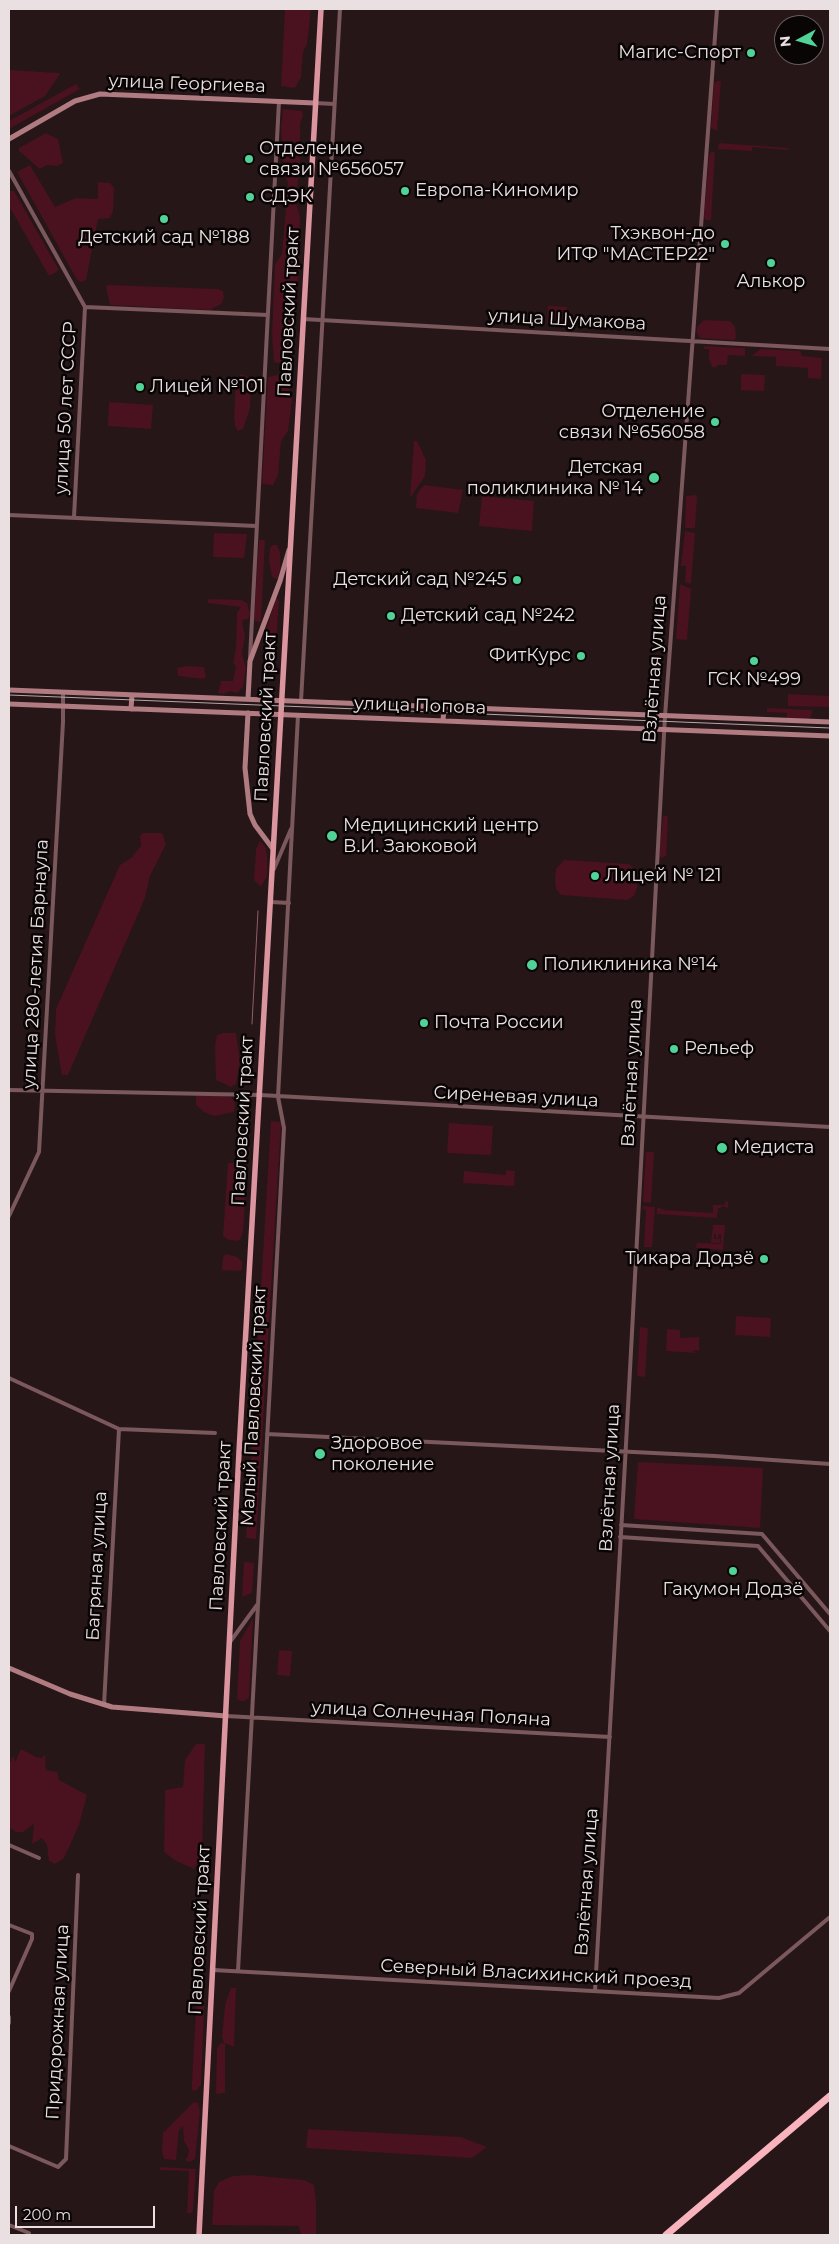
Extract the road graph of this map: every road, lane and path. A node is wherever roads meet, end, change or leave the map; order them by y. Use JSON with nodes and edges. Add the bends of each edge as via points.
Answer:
{"nodes":[{"id":1,"x":321,"y":9,"type":"edge"},
{"id":2,"x":340,"y":9,"type":"edge"},
{"id":3,"x":718,"y":9,"type":"edge"},
{"id":4,"x":279,"y":101,"type":"junction"},
{"id":5,"x":315,"y":103,"type":"junction"},
{"id":6,"x":334,"y":104,"type":"junction"},
{"id":7,"x":9,"y":139,"type":"edge"},
{"id":8,"x":9,"y":171,"type":"edge"},
{"id":9,"x":85,"y":307,"type":"junction"},
{"id":10,"x":268,"y":315,"type":"junction"},
{"id":11,"x":303,"y":319,"type":"junction"},
{"id":12,"x":321,"y":320,"type":"junction"},
{"id":13,"x":694,"y":341,"type":"junction"},
{"id":14,"x":830,"y":349,"type":"edge"},
{"id":15,"x":9,"y":515,"type":"edge"},
{"id":16,"x":74,"y":517,"type":"junction"},
{"id":17,"x":256,"y":526,"type":"junction"},
{"id":18,"x":291,"y":539,"type":"junction"},
{"id":19,"x":250,"y":661,"type":"junction"},
{"id":20,"x":9,"y":690,"type":"edge"},
{"id":21,"x":62,"y":692,"type":"junction"},
{"id":22,"x":132,"y":695,"type":"junction"},
{"id":23,"x":248,"y":699,"type":"junction"},
{"id":24,"x":282,"y":701,"type":"junction"},
{"id":25,"x":301,"y":701,"type":"junction"},
{"id":26,"x":9,"y":704,"type":"edge"},
{"id":27,"x":64,"y":706,"type":"junction"},
{"id":28,"x":444,"y":707,"type":"junction"},
{"id":29,"x":131,"y":709,"type":"junction"},
{"id":30,"x":248,"y":713,"type":"junction"},
{"id":31,"x":281,"y":715,"type":"junction"},
{"id":32,"x":298,"y":715,"type":"junction"},
{"id":33,"x":665,"y":716,"type":"junction"},
{"id":34,"x":443,"y":721,"type":"junction"},
{"id":35,"x":830,"y":722,"type":"edge"},
{"id":36,"x":664,"y":730,"type":"junction"},
{"id":37,"x":830,"y":736,"type":"edge"},
{"id":38,"x":293,"y":825,"type":"junction"},
{"id":39,"x":273,"y":849,"type":"junction"},
{"id":40,"x":272,"y":873,"type":"junction"},
{"id":41,"x":271,"y":902,"type":"junction"},
{"id":42,"x":289,"y":903,"type":"junction"},
{"id":43,"x":9,"y":1090,"type":"edge"},
{"id":44,"x":42,"y":1092,"type":"junction"},
{"id":45,"x":260,"y":1095,"type":"junction"},
{"id":46,"x":278,"y":1097,"type":"junction"},
{"id":47,"x":644,"y":1118,"type":"junction"},
{"id":48,"x":830,"y":1127,"type":"edge"},
{"id":49,"x":9,"y":1216,"type":"edge"},
{"id":50,"x":9,"y":1378,"type":"edge"},
{"id":51,"x":119,"y":1429,"type":"junction"},
{"id":52,"x":215,"y":1433,"type":"dead end"},
{"id":53,"x":267,"y":1434,"type":"junction"},
{"id":54,"x":626,"y":1452,"type":"junction"},
{"id":55,"x":830,"y":1464,"type":"edge"},
{"id":56,"x":621,"y":1525,"type":"junction"},
{"id":57,"x":684,"y":1529,"type":"junction"},
{"id":58,"x":620,"y":1538,"type":"junction"},
{"id":59,"x":684,"y":1541,"type":"junction"},
{"id":60,"x":256,"y":1605,"type":"junction"},
{"id":61,"x":830,"y":1614,"type":"edge"},
{"id":62,"x":830,"y":1631,"type":"edge"},
{"id":63,"x":230,"y":1642,"type":"junction"},
{"id":64,"x":9,"y":1668,"type":"edge"},
{"id":65,"x":104,"y":1705,"type":"junction"},
{"id":66,"x":226,"y":1716,"type":"junction"},
{"id":67,"x":250,"y":1718,"type":"junction"},
{"id":68,"x":610,"y":1738,"type":"junction"},
{"id":69,"x":9,"y":1845,"type":"edge"},
{"id":70,"x":39,"y":1858,"type":"dead end"},
{"id":71,"x":78,"y":1875,"type":"dead end"},
{"id":72,"x":830,"y":1917,"type":"edge"},
{"id":73,"x":9,"y":1925,"type":"edge"},
{"id":74,"x":213,"y":1970,"type":"junction"},
{"id":75,"x":238,"y":1971,"type":"junction"},
{"id":76,"x":9,"y":1990,"type":"edge"},
{"id":77,"x":595,"y":1991,"type":"junction"},
{"id":78,"x":9,"y":2018,"type":"edge"},
{"id":79,"x":9,"y":2023,"type":"edge"},
{"id":80,"x":830,"y":2096,"type":"edge"},
{"id":81,"x":9,"y":2146,"type":"edge"},
{"id":82,"x":9,"y":2224,"type":"edge"},
{"id":83,"x":29,"y":2233,"type":"dead end"},
{"id":84,"x":199,"y":2235,"type":"edge"},
{"id":85,"x":666,"y":2235,"type":"edge"}],
"edges":[{"from":1,"to":5,"type":"main road","name":"Павловский тракт"},
{"from":2,"to":6,"type":"street"},
{"from":3,"to":13,"type":"street","name":"Взлётная улица"},
{"from":4,"to":5,"type":"main road","name":"улица Георгиева"},
{"from":4,"to":7,"type":"main road","name":"улица Георгиева","via":[[100,94],[65,106]]},
{"from":4,"to":10,"type":"street"},
{"from":5,"to":6,"type":"street"},
{"from":5,"to":11,"type":"main road","name":"Павловский тракт"},
{"from":6,"to":12,"type":"street"},
{"from":8,"to":9,"type":"street","name":"улица 50 лет СССР"},
{"from":9,"to":10,"type":"street"},
{"from":9,"to":16,"type":"street","name":"улица 50 лет СССР"},
{"from":10,"to":17,"type":"street"},
{"from":11,"to":12,"type":"street","name":"улица Шумакова"},
{"from":11,"to":18,"type":"main road","name":"Павловский тракт"},
{"from":12,"to":13,"type":"street","name":"улица Шумакова"},
{"from":12,"to":25,"type":"street"},
{"from":13,"to":14,"type":"street","name":"улица Шумакова"},
{"from":13,"to":33,"type":"street","name":"Взлётная улица"},
{"from":15,"to":16,"type":"street"},
{"from":16,"to":17,"type":"street"},
{"from":17,"to":19,"type":"street"},
{"from":18,"to":19,"type":"main road","via":[[280,582]]},
{"from":18,"to":24,"type":"main road","name":"Павловский тракт"},
{"from":19,"to":23,"type":"main road"},
{"from":20,"to":21,"type":"main road","name":"улица Попова"},
{"from":21,"to":22,"type":"main road","name":"улица Попова"},
{"from":21,"to":27,"type":"street","name":"улица 280-летия Барнаула"},
{"from":22,"to":23,"type":"main road","name":"улица Попова"},
{"from":22,"to":29,"type":"main road"},
{"from":23,"to":24,"type":"main road","name":"улица Попова"},
{"from":24,"to":25,"type":"main road","name":"улица Попова"},
{"from":24,"to":31,"type":"main road","name":"Павловский тракт"},
{"from":25,"to":28,"type":"main road","name":"улица Попова"},
{"from":26,"to":27,"type":"main road","name":"улица Попова"},
{"from":27,"to":29,"type":"main road","name":"улица Попова"},
{"from":27,"to":44,"type":"street","name":"улица 280-летия Барнаула"},
{"from":28,"to":33,"type":"main road","name":"улица Попова"},
{"from":28,"to":34,"type":"main road"},
{"from":29,"to":30,"type":"main road","name":"улица Попова"},
{"from":30,"to":31,"type":"main road","name":"улица Попова"},
{"from":30,"to":39,"type":"main road","via":[[245,768],[250,814]]},
{"from":31,"to":32,"type":"main road","name":"улица Попова"},
{"from":31,"to":39,"type":"main road","name":"Павловский тракт"},
{"from":32,"to":34,"type":"main road","name":"улица Попова"},
{"from":32,"to":38,"type":"street","name":"Малый Павловский тракт"},
{"from":33,"to":35,"type":"main road","name":"улица Попова"},
{"from":33,"to":36,"type":"street","name":"Взлётная улица"},
{"from":34,"to":36,"type":"main road","name":"улица Попова"},
{"from":36,"to":37,"type":"main road","name":"улица Попова"},
{"from":36,"to":47,"type":"street","name":"Взлётная улица"},
{"from":38,"to":40,"type":"street"},
{"from":38,"to":42,"type":"street","name":"Малый Павловский тракт"},
{"from":39,"to":40,"type":"main road","name":"Павловский тракт"},
{"from":40,"to":41,"type":"main road","name":"Павловский тракт"},
{"from":41,"to":42,"type":"street"},
{"from":41,"to":45,"type":"main road","name":"Павловский тракт"},
{"from":42,"to":46,"type":"street","name":"Малый Павловский тракт"},
{"from":43,"to":44,"type":"street","name":"Сиреневая улица"},
{"from":44,"to":45,"type":"street","name":"Сиреневая улица"},
{"from":44,"to":49,"type":"street","name":"улица 280-летия Барнаула","via":[[39,1152]]},
{"from":45,"to":46,"type":"street","name":"Сиреневая улица"},
{"from":45,"to":63,"type":"main road","name":"Павловский тракт"},
{"from":46,"to":47,"type":"street","name":"Сиреневая улица"},
{"from":46,"to":53,"type":"street","name":"Малый Павловский тракт","via":[[284,1128]]},
{"from":47,"to":48,"type":"street","name":"Сиреневая улица"},
{"from":47,"to":54,"type":"street","name":"Взлётная улица"},
{"from":50,"to":51,"type":"street"},
{"from":51,"to":52,"type":"street"},
{"from":51,"to":65,"type":"street","name":"Багряная улица"},
{"from":53,"to":54,"type":"street"},
{"from":53,"to":60,"type":"street","name":"Малый Павловский тракт"},
{"from":54,"to":55,"type":"street"},
{"from":54,"to":56,"type":"street","name":"Взлётная улица"},
{"from":56,"to":57,"type":"street"},
{"from":56,"to":58,"type":"street","name":"Взлётная улица"},
{"from":57,"to":59,"type":"street"},
{"from":57,"to":61,"type":"street","via":[[762,1534]]},
{"from":58,"to":59,"type":"street"},
{"from":58,"to":68,"type":"street","name":"Взлётная улица"},
{"from":59,"to":62,"type":"street","via":[[758,1546]]},
{"from":60,"to":63,"type":"street"},
{"from":60,"to":67,"type":"street","name":"Малый Павловский тракт"},
{"from":63,"to":66,"type":"main road","name":"Павловский тракт"},
{"from":64,"to":65,"type":"main road"},
{"from":65,"to":66,"type":"main road"},
{"from":66,"to":67,"type":"street","name":"улица Солнечная Поляна"},
{"from":66,"to":74,"type":"main road","name":"Павловский тракт"},
{"from":67,"to":68,"type":"street","name":"улица Солнечная Поляна"},
{"from":67,"to":75,"type":"street"},
{"from":68,"to":77,"type":"street","name":"Взлётная улица"},
{"from":69,"to":70,"type":"street"},
{"from":71,"to":81,"type":"street","name":"Придорожная улица","via":[[66,2159],[58,2167]]},
{"from":72,"to":77,"type":"street","name":"Северный Власихинский проезд","via":[[744,1989],[728,1997]]},
{"from":73,"to":76,"type":"street","via":[[32,1934]]},
{"from":74,"to":75,"type":"street","name":"Северный Власихинский проезд"},
{"from":74,"to":84,"type":"main road","name":"Павловский тракт"},
{"from":75,"to":77,"type":"street","name":"Северный Власихинский проезд"},
{"from":78,"to":79,"type":"street"},
{"from":80,"to":85,"type":"highway"},
{"from":82,"to":83,"type":"street"}]}
